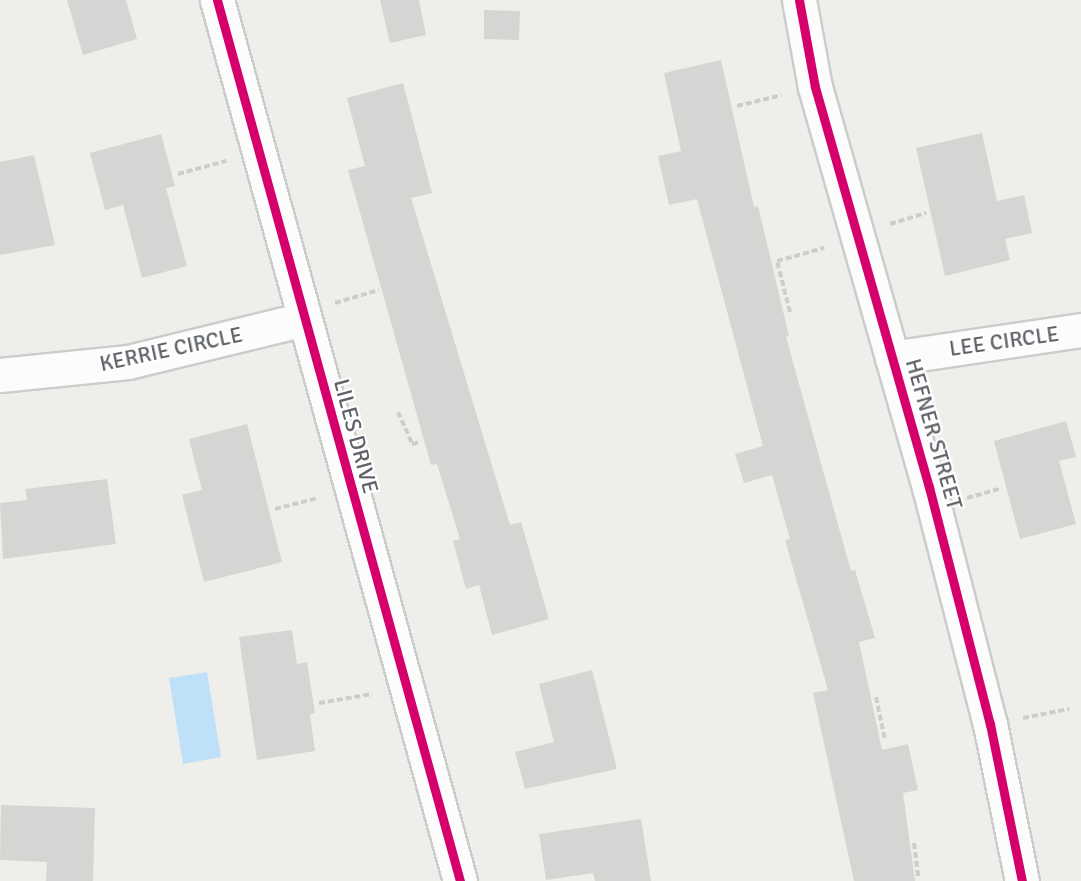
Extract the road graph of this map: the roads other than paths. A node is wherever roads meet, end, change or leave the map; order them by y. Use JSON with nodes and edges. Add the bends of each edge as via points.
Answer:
{"nodes":[{"id":1,"x":217,"y":0,"type":"edge"},
{"id":2,"x":799,"y":0,"type":"edge"},
{"id":3,"x":304,"y":315,"type":"junction"},
{"id":4,"x":1081,"y":330,"type":"edge"},
{"id":5,"x":892,"y":358,"type":"junction"},
{"id":6,"x":0,"y":375,"type":"edge"},
{"id":7,"x":460,"y":881,"type":"edge"},
{"id":8,"x":1022,"y":881,"type":"edge"}],
"edges":[{"from":1,"to":3,"type":"street","name":"LILES DRIVE"},
{"from":2,"to":5,"type":"street","name":"HEFNER STREET","via":[[815,87]]},
{"from":3,"to":6,"type":"street","name":"KERRIE CIRCLE","via":[[128,362]]},
{"from":3,"to":7,"type":"street","name":"LILES DRIVE"},
{"from":4,"to":5,"type":"street","name":"LEE CIRCLE"},
{"from":5,"to":8,"type":"street","name":"HEFNER STREET","via":[[990,724]]}]}
